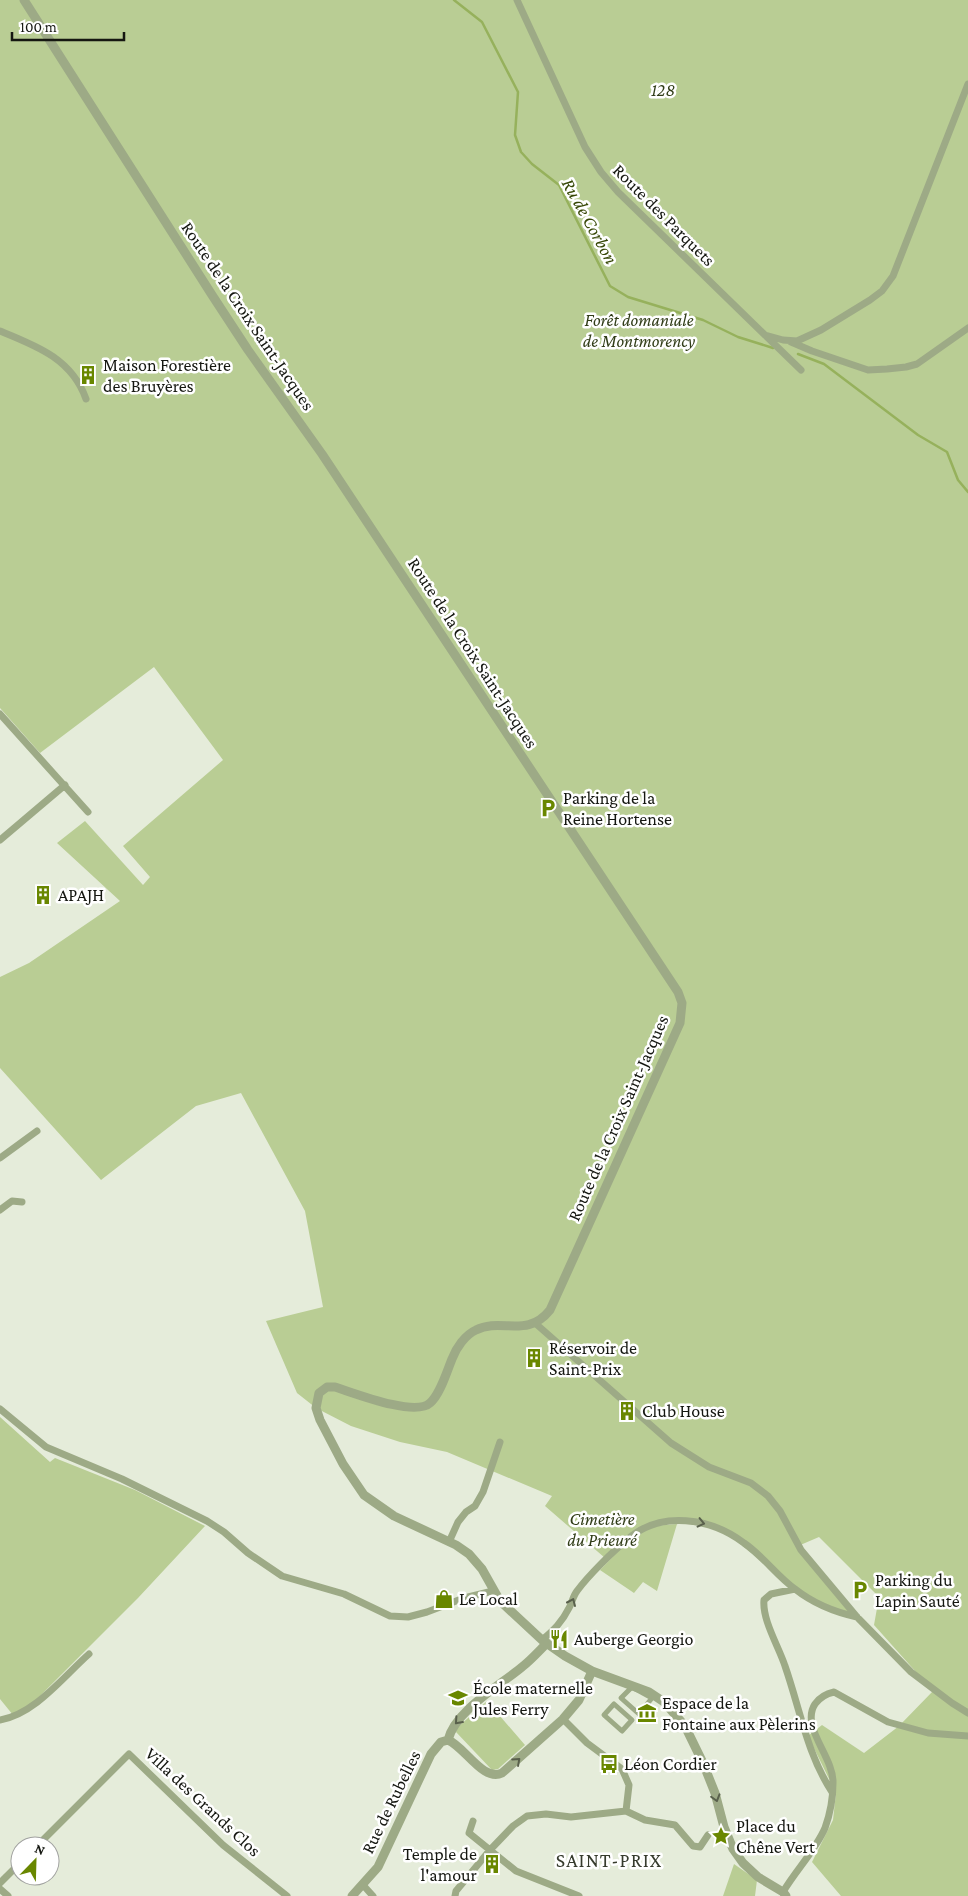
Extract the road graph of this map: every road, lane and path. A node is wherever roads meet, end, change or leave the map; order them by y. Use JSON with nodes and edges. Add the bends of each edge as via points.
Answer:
{"nodes":[{"id":1,"x":24,"y":0,"type":"edge"},
{"id":2,"x":517,"y":0,"type":"edge"},
{"id":3,"x":968,"y":84,"type":"edge"},
{"id":4,"x":968,"y":328,"type":"edge"},
{"id":5,"x":0,"y":331,"type":"edge"},
{"id":6,"x":762,"y":334,"type":"junction"},
{"id":7,"x":783,"y":340,"type":"junction"},
{"id":8,"x":801,"y":370,"type":"dead end"},
{"id":9,"x":86,"y":399,"type":"dead end"},
{"id":10,"x":0,"y":714,"type":"edge"},
{"id":11,"x":65,"y":785,"type":"junction"},
{"id":12,"x":88,"y":812,"type":"dead end"},
{"id":13,"x":0,"y":840,"type":"edge"},
{"id":14,"x":38,"y":1131,"type":"dead end"},
{"id":15,"x":0,"y":1158,"type":"edge"},
{"id":16,"x":22,"y":1202,"type":"dead end"},
{"id":17,"x":0,"y":1210,"type":"edge"},
{"id":18,"x":535,"y":1323,"type":"junction"},
{"id":19,"x":0,"y":1409,"type":"edge"},
{"id":20,"x":500,"y":1442,"type":"dead end"},
{"id":21,"x":449,"y":1542,"type":"junction"},
{"id":22,"x":795,"y":1589,"type":"junction"},
{"id":23,"x":493,"y":1591,"type":"junction"},
{"id":24,"x":857,"y":1617,"type":"junction"},
{"id":25,"x":545,"y":1642,"type":"junction"},
{"id":26,"x":89,"y":1654,"type":"dead end"},
{"id":27,"x":592,"y":1671,"type":"junction"},
{"id":28,"x":621,"y":1698,"type":"joint"},
{"id":29,"x":614,"y":1704,"type":"joint"},
{"id":30,"x":968,"y":1713,"type":"edge"},
{"id":31,"x":564,"y":1719,"type":"junction"},
{"id":32,"x":0,"y":1720,"type":"edge"},
{"id":33,"x":968,"y":1736,"type":"edge"},
{"id":34,"x":448,"y":1740,"type":"junction"},
{"id":35,"x":832,"y":1792,"type":"junction"},
{"id":36,"x":626,"y":1811,"type":"junction"},
{"id":37,"x":473,"y":1821,"type":"dead end"},
{"id":38,"x":708,"y":1835,"type":"dead end"},
{"id":39,"x":47,"y":1836,"type":"edge"},
{"id":40,"x":490,"y":1850,"type":"junction"},
{"id":41,"x":10,"y":1873,"type":"edge"},
{"id":42,"x":0,"y":1883,"type":"edge"},
{"id":43,"x":363,"y":1885,"type":"junction"},
{"id":44,"x":0,"y":1889,"type":"edge"},
{"id":45,"x":785,"y":1894,"type":"edge"},
{"id":46,"x":8,"y":1896,"type":"edge"},
{"id":47,"x":287,"y":1896,"type":"edge"},
{"id":48,"x":352,"y":1896,"type":"edge"},
{"id":49,"x":373,"y":1896,"type":"edge"},
{"id":50,"x":455,"y":1896,"type":"edge"},
{"id":51,"x":579,"y":1896,"type":"edge"}],
"edges":[{"from":1,"to":18,"type":"street","name":"Route de la Croix Saint-Jacques","via":[[248,350],[322,454],[678,992],[682,1003],[680,1023],[550,1310]]},
{"from":2,"to":6,"type":"street","name":"Route des Parquets","via":[[585,147],[601,172]]},
{"from":3,"to":7,"type":"street","via":[[889,283],[870,300],[821,330],[797,342]]},
{"from":4,"to":7,"type":"street","via":[[917,364],[868,370]]},
{"from":5,"to":9,"type":"street","via":[[35,346],[66,366],[82,386]]},
{"from":6,"to":7,"type":"street"},
{"from":6,"to":8,"type":"street","name":"Route des Parquets"},
{"from":10,"to":11,"type":"street"},
{"from":11,"to":12,"type":"street"},
{"from":11,"to":13,"type":"street"},
{"from":14,"to":15,"type":"street"},
{"from":16,"to":17,"type":"street","via":[[12,1201]]},
{"from":18,"to":21,"type":"street","via":[[484,1327],[472,1332],[454,1353],[436,1395],[427,1406],[390,1404],[335,1387],[322,1390],[316,1402],[320,1420],[364,1495],[394,1516]]},
{"from":18,"to":24,"type":"street","via":[[671,1443],[709,1467],[751,1483],[768,1496],[801,1550]]},
{"from":19,"to":23,"type":"street","via":[[46,1447],[122,1479],[206,1521],[282,1576],[344,1594],[390,1616],[408,1617]]},
{"from":20,"to":21,"type":"street","via":[[483,1492],[475,1506],[458,1522]]},
{"from":21,"to":23,"type":"street","via":[[475,1560]]},
{"from":22,"to":24,"type":"street","via":[[821,1606]]},
{"from":25,"to":22,"type":"street","one_way":true,"via":[[561,1623],[577,1591],[629,1538],[658,1523],[690,1521],[720,1528],[746,1543]]},
{"from":22,"to":35,"type":"street","via":[[771,1594],[764,1600],[764,1606],[786,1668],[804,1734]]},
{"from":23,"to":25,"type":"street"},
{"from":24,"to":30,"type":"street","via":[[911,1672]]},
{"from":25,"to":27,"type":"street"},
{"from":25,"to":34,"type":"street","name":"Rue de Rubelles","one_way":true,"via":[[524,1666],[470,1708],[450,1730]]},
{"from":26,"to":32,"type":"street","via":[[35,1705],[14,1718]]},
{"from":27,"to":31,"type":"street","via":[[580,1700]]},
{"from":27,"to":45,"type":"street","one_way":true,"via":[[649,1692],[664,1702],[685,1726],[715,1793],[732,1849],[758,1877]]},
{"from":28,"to":28,"type":"street","via":[[639,1714],[652,1698],[632,1687]]},
{"from":29,"to":29,"type":"street","via":[[604,1715],[622,1731],[632,1720]]},
{"from":34,"to":31,"type":"street","one_way":true,"via":[[484,1771],[498,1775]]},
{"from":31,"to":36,"type":"street","via":[[587,1743],[622,1769],[629,1785]]},
{"from":33,"to":35,"type":"street","via":[[928,1733],[888,1722],[834,1692],[826,1694],[814,1705],[810,1720],[825,1751],[834,1781]]},
{"from":34,"to":43,"type":"street","name":"Rue de Rubelles","via":[[441,1742],[431,1754],[378,1867]]},
{"from":35,"to":45,"type":"street","via":[[825,1828]]},
{"from":36,"to":38,"type":"street","via":[[645,1820],[675,1825],[693,1846],[700,1847]]},
{"from":36,"to":40,"type":"street","via":[[571,1817],[527,1816]]},
{"from":37,"to":40,"type":"street","via":[[469,1833]]},
{"from":39,"to":47,"type":"street","name":"Villa des Grands Clos","via":[[129,1754],[223,1846]]},
{"from":40,"to":50,"type":"street"},
{"from":40,"to":51,"type":"street","via":[[516,1871]]},
{"from":41,"to":42,"type":"street"},
{"from":43,"to":48,"type":"street","name":"Rue de Rubelles"},
{"from":43,"to":49,"type":"street"},
{"from":44,"to":46,"type":"street"}]}
